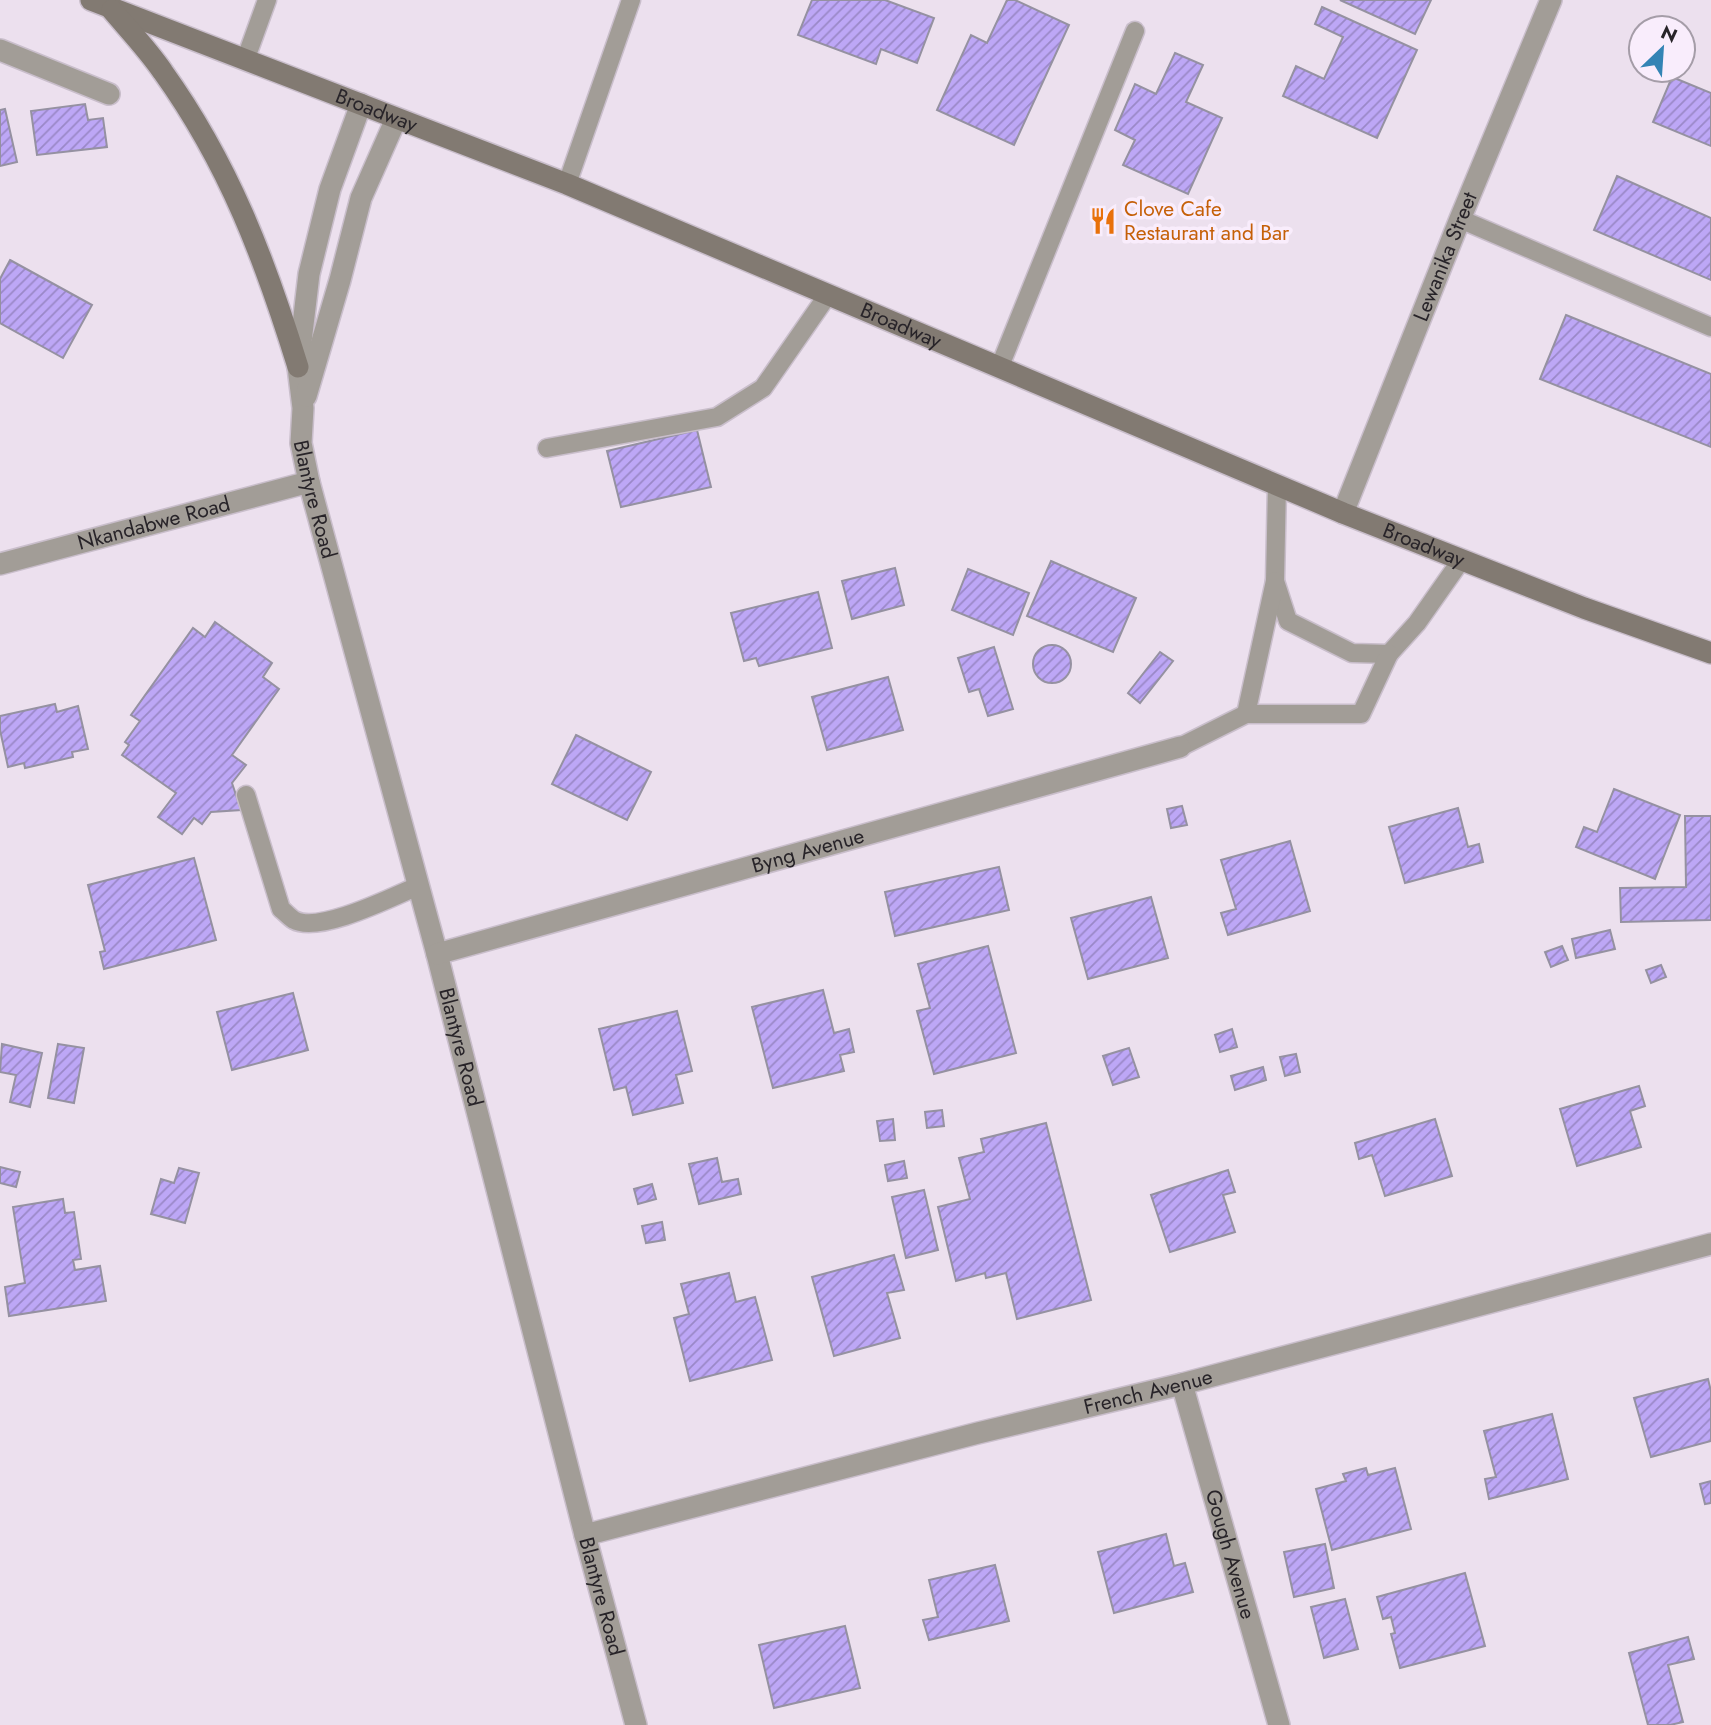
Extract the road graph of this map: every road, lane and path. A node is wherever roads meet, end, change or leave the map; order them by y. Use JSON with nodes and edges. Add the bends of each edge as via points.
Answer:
{"nodes":[{"id":1,"x":267,"y":0,"type":"edge"},
{"id":2,"x":631,"y":0,"type":"edge"},
{"id":3,"x":1551,"y":0,"type":"edge"},
{"id":4,"x":101,"y":4,"type":"edge"},
{"id":5,"x":1135,"y":31,"type":"dead end"},
{"id":6,"x":0,"y":50,"type":"edge"},
{"id":7,"x":246,"y":58,"type":"junction"},
{"id":8,"x":109,"y":94,"type":"dead end"},
{"id":9,"x":361,"y":104,"type":"junction"},
{"id":10,"x":396,"y":118,"type":"junction"},
{"id":11,"x":567,"y":184,"type":"junction"},
{"id":12,"x":1460,"y":219,"type":"junction"},
{"id":13,"x":827,"y":296,"type":"junction"},
{"id":14,"x":1711,"y":327,"type":"edge"},
{"id":15,"x":1000,"y":366,"type":"junction"},
{"id":16,"x":299,"y":367,"type":"junction"},
{"id":17,"x":303,"y":408,"type":"junction"},
{"id":18,"x":547,"y":448,"type":"dead end"},
{"id":19,"x":309,"y":482,"type":"junction"},
{"id":20,"x":1278,"y":485,"type":"junction"},
{"id":21,"x":1343,"y":513,"type":"junction"},
{"id":22,"x":1462,"y":559,"type":"junction"},
{"id":23,"x":0,"y":564,"type":"edge"},
{"id":24,"x":1275,"y":581,"type":"junction"},
{"id":25,"x":1711,"y":653,"type":"edge"},
{"id":26,"x":1389,"y":654,"type":"junction"},
{"id":27,"x":1246,"y":714,"type":"junction"},
{"id":28,"x":1180,"y":747,"type":"joint"},
{"id":29,"x":246,"y":795,"type":"dead end"},
{"id":30,"x":418,"y":886,"type":"junction"},
{"id":31,"x":437,"y":954,"type":"junction"},
{"id":32,"x":1711,"y":1244,"type":"edge"},
{"id":33,"x":1182,"y":1384,"type":"junction"},
{"id":34,"x":585,"y":1535,"type":"junction"},
{"id":35,"x":636,"y":1725,"type":"edge"},
{"id":36,"x":1279,"y":1725,"type":"edge"}],
"edges":[{"from":1,"to":7,"type":"lane"},
{"from":2,"to":11,"type":"lane"},
{"from":3,"to":12,"type":"street","name":"Lewanika Street"},
{"from":4,"to":7,"type":"main road","name":"Broadway"},
{"from":4,"to":16,"type":"main road","via":[[163,71],[207,139],[244,212]]},
{"from":5,"to":15,"type":"lane"},
{"from":6,"to":8,"type":"street"},
{"from":7,"to":9,"type":"main road","name":"Broadway"},
{"from":9,"to":10,"type":"main road","name":"Broadway"},
{"from":9,"to":16,"type":"street","name":"Blantyre Road","via":[[330,189],[309,274]]},
{"from":10,"to":11,"type":"main road","name":"Broadway"},
{"from":10,"to":17,"type":"street","via":[[361,198]]},
{"from":11,"to":13,"type":"main road","name":"Broadway"},
{"from":12,"to":14,"type":"lane"},
{"from":12,"to":21,"type":"street","name":"Lewanika Street"},
{"from":13,"to":15,"type":"main road","name":"Broadway"},
{"from":13,"to":18,"type":"lane","via":[[763,388],[717,417]]},
{"from":15,"to":20,"type":"main road","name":"Broadway"},
{"from":16,"to":17,"type":"street","name":"Blantyre Road"},
{"from":17,"to":19,"type":"street","name":"Blantyre Road","via":[[301,443]]},
{"from":19,"to":23,"type":"street","name":"Nkandabwe Road"},
{"from":19,"to":30,"type":"street","name":"Blantyre Road"},
{"from":20,"to":21,"type":"main road","name":"Broadway"},
{"from":20,"to":24,"type":"lane"},
{"from":21,"to":22,"type":"main road","name":"Broadway"},
{"from":22,"to":25,"type":"main road","name":"Broadway"},
{"from":22,"to":26,"type":"lane"},
{"from":24,"to":26,"type":"lane","via":[[1288,621],[1352,653]]},
{"from":24,"to":27,"type":"lane"},
{"from":26,"to":27,"type":"lane","via":[[1361,714]]},
{"from":27,"to":28,"type":"lane"},
{"from":28,"to":31,"type":"street","name":"Byng Avenue"},
{"from":29,"to":30,"type":"lane","via":[[281,909],[295,921],[316,924],[333,920]]},
{"from":30,"to":31,"type":"street","name":"Blantyre Road"},
{"from":31,"to":34,"type":"street","name":"Blantyre Road"},
{"from":32,"to":33,"type":"street","name":"French Avenue"},
{"from":33,"to":34,"type":"street","name":"French Avenue"},
{"from":33,"to":36,"type":"street","name":"Gough Avenue"},
{"from":34,"to":35,"type":"street","name":"Blantyre Road"}]}
